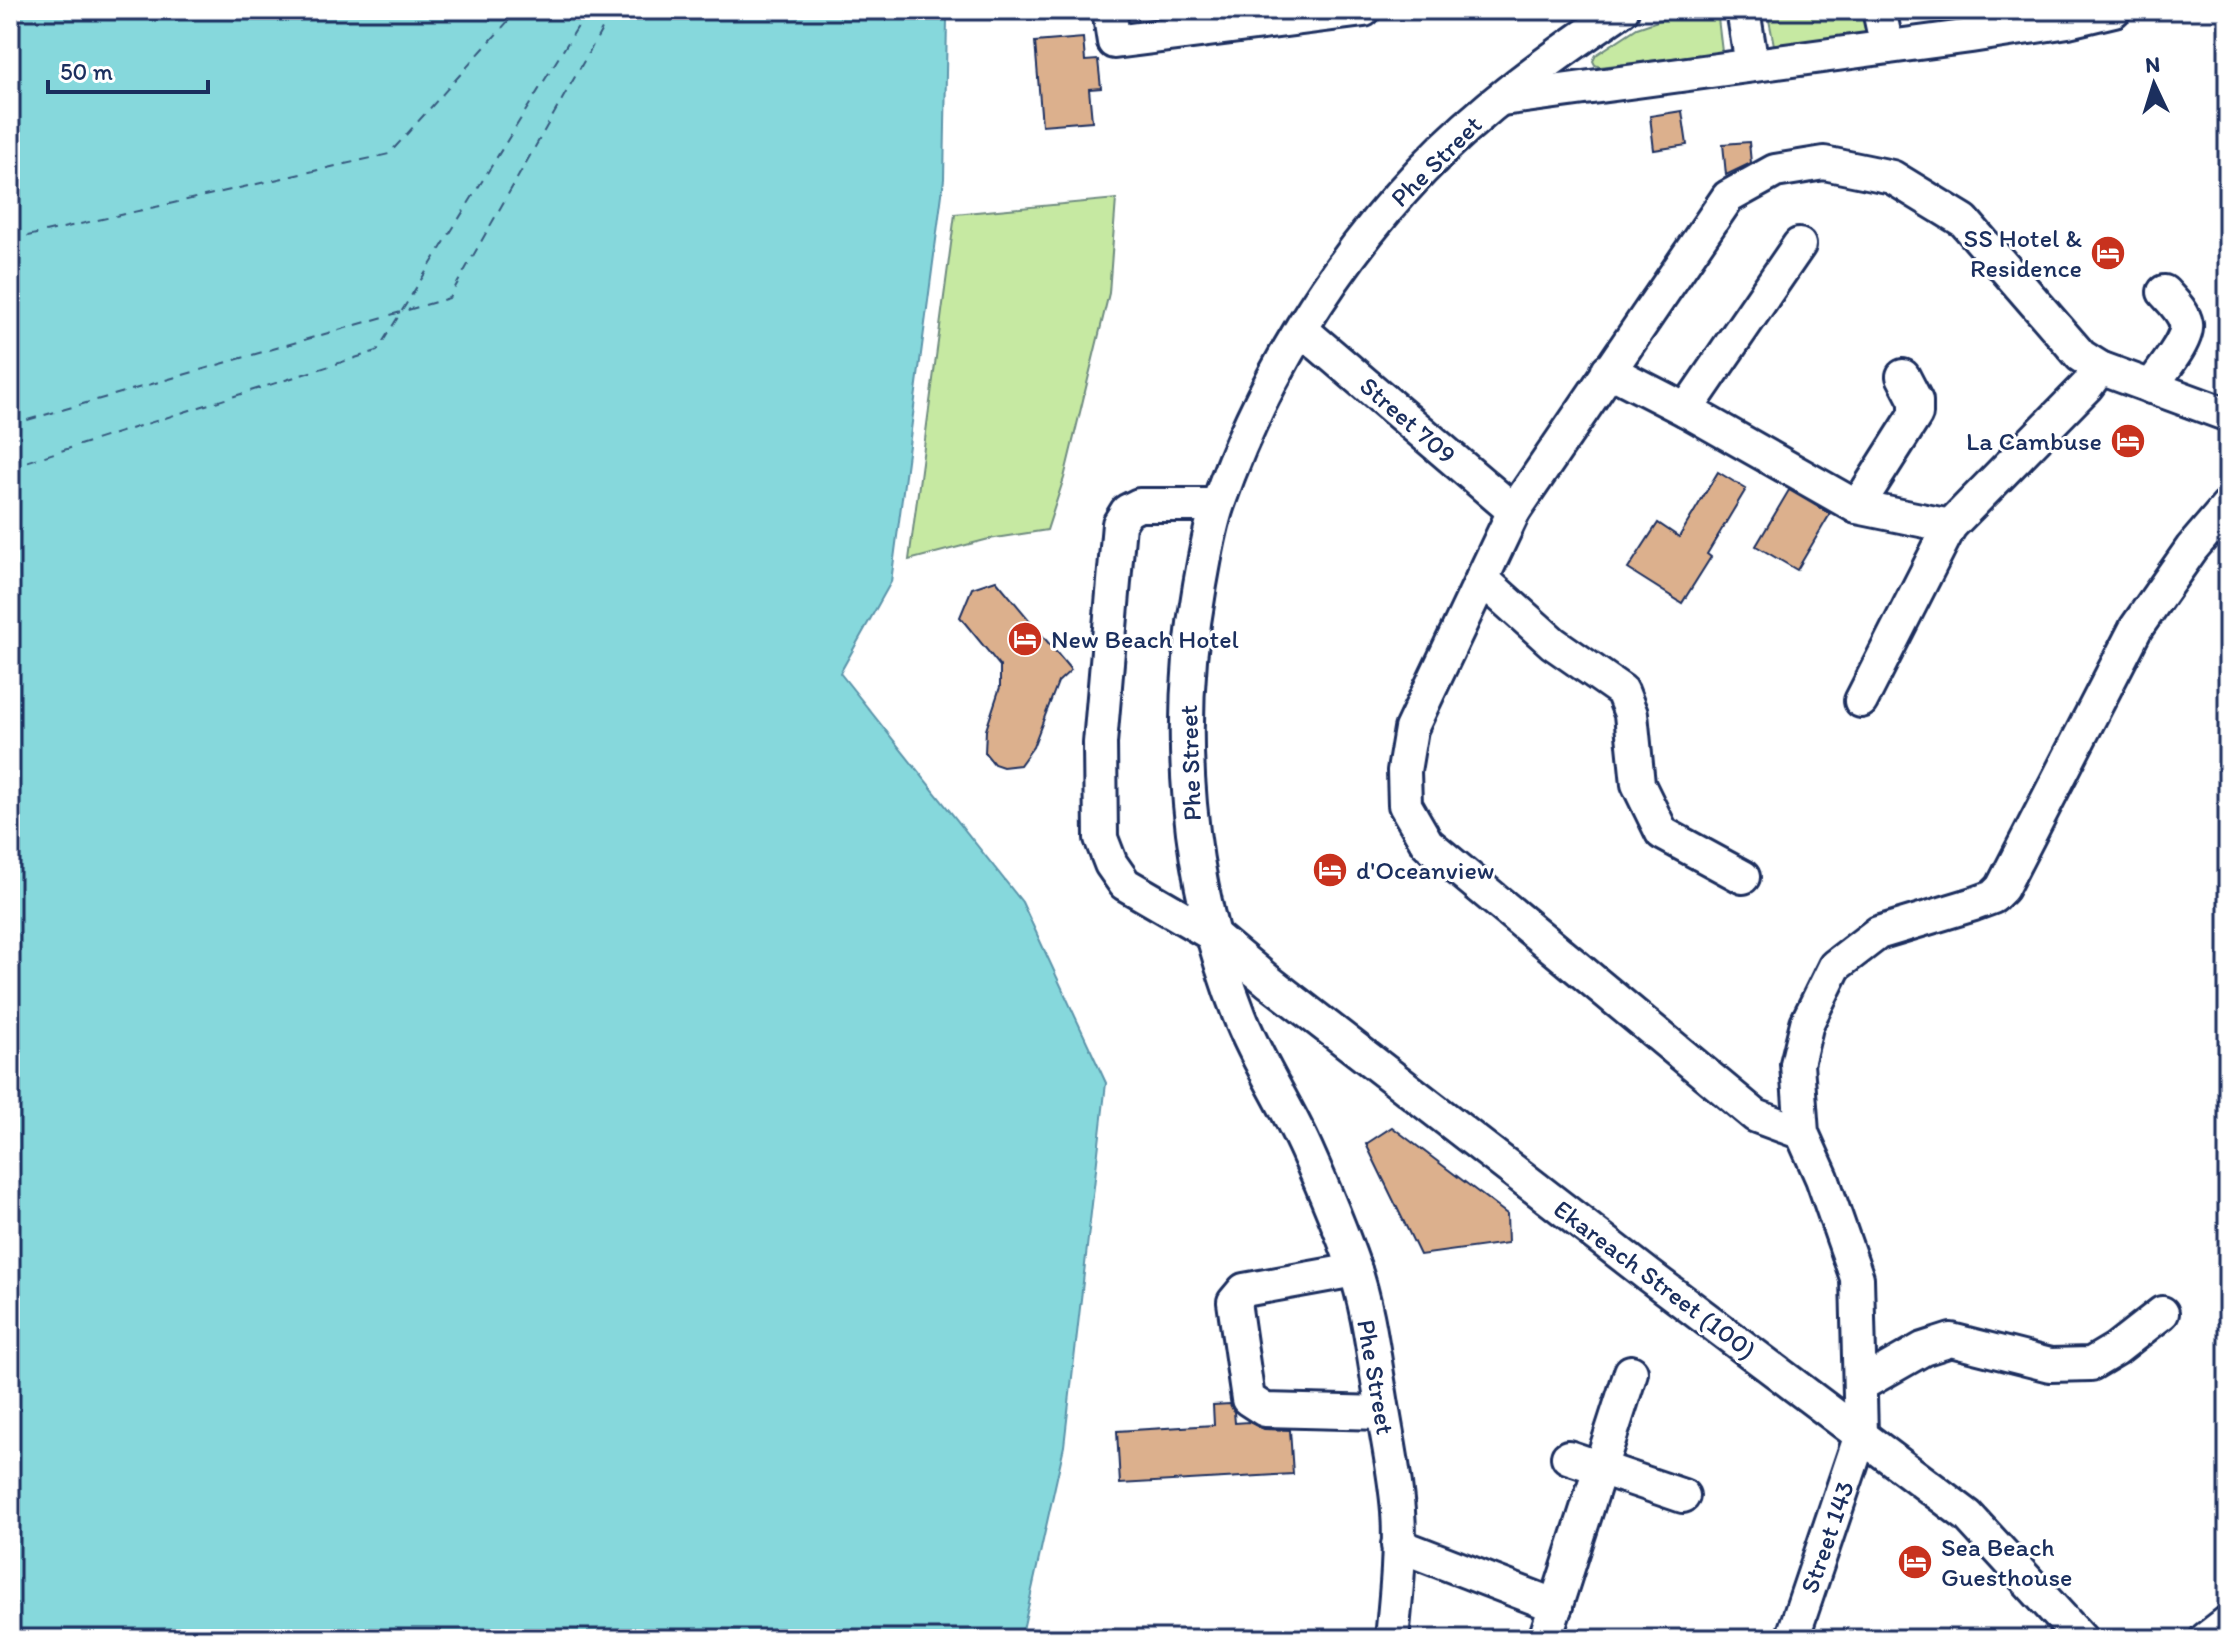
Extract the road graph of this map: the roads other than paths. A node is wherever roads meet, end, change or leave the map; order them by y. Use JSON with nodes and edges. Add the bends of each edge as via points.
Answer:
{"nodes":[{"id":1,"x":1109,"y":10,"type":"edge"},
{"id":2,"x":1364,"y":10,"type":"edge"},
{"id":3,"x":1622,"y":10,"type":"edge"},
{"id":4,"x":1743,"y":10,"type":"edge"},
{"id":5,"x":1879,"y":10,"type":"edge"},
{"id":6,"x":2113,"y":10,"type":"edge"},
{"id":7,"x":1970,"y":23,"type":"edge"},
{"id":8,"x":1887,"y":47,"type":"junction"},
{"id":9,"x":1752,"y":65,"type":"junction"},
{"id":10,"x":1499,"y":99,"type":"junction"},
{"id":11,"x":1799,"y":245,"type":"dead end"},
{"id":12,"x":2164,"y":292,"type":"dead end"},
{"id":13,"x":1302,"y":330,"type":"junction"},
{"id":14,"x":2100,"y":368,"type":"junction"},
{"id":15,"x":1608,"y":370,"type":"junction"},
{"id":16,"x":1903,"y":376,"type":"dead end"},
{"id":17,"x":2151,"y":387,"type":"junction"},
{"id":18,"x":1686,"y":410,"type":"junction"},
{"id":19,"x":2228,"y":415,"type":"edge"},
{"id":20,"x":1217,"y":505,"type":"junction"},
{"id":21,"x":1857,"y":507,"type":"junction"},
{"id":22,"x":1514,"y":511,"type":"junction"},
{"id":23,"x":2224,"y":523,"type":"edge"},
{"id":24,"x":1950,"y":526,"type":"junction"},
{"id":25,"x":1482,"y":579,"type":"junction"},
{"id":26,"x":1861,"y":701,"type":"dead end"},
{"id":27,"x":1743,"y":877,"type":"dead end"},
{"id":28,"x":1213,"y":935,"type":"junction"},
{"id":29,"x":1283,"y":993,"type":"junction"},
{"id":30,"x":1240,"y":1019,"type":"junction"},
{"id":31,"x":1802,"y":1133,"type":"junction"},
{"id":32,"x":1355,"y":1270,"type":"junction"},
{"id":33,"x":2162,"y":1313,"type":"dead end"},
{"id":34,"x":1631,"y":1372,"type":"dead end"},
{"id":35,"x":1860,"y":1385,"type":"junction"},
{"id":36,"x":1383,"y":1413,"type":"junction"},
{"id":37,"x":1861,"y":1435,"type":"junction"},
{"id":38,"x":1568,"y":1457,"type":"dead end"},
{"id":39,"x":1601,"y":1468,"type":"junction"},
{"id":40,"x":1683,"y":1496,"type":"dead end"},
{"id":41,"x":1398,"y":1545,"type":"junction"},
{"id":42,"x":1556,"y":1606,"type":"junction"},
{"id":43,"x":2228,"y":1622,"type":"edge"},
{"id":44,"x":1392,"y":1639,"type":"edge"},
{"id":45,"x":1545,"y":1639,"type":"edge"},
{"id":46,"x":1792,"y":1639,"type":"edge"},
{"id":47,"x":2081,"y":1639,"type":"edge"},
{"id":48,"x":2206,"y":1639,"type":"edge"}],
"edges":[{"from":1,"to":2,"type":"street","via":[[1114,42]]},
{"from":3,"to":10,"type":"street","name":"Phe Street"},
{"from":4,"to":9,"type":"street"},
{"from":5,"to":8,"type":"street"},
{"from":6,"to":7,"type":"street","via":[[2068,21]]},
{"from":7,"to":8,"type":"street"},
{"from":8,"to":9,"type":"street"},
{"from":9,"to":10,"type":"street"},
{"from":10,"to":13,"type":"street","name":"Phe Street","via":[[1383,213]]},
{"from":11,"to":18,"type":"street"},
{"from":12,"to":17,"type":"street","via":[[2183,315],[2186,335]]},
{"from":13,"to":20,"type":"street","name":"Phe Street","via":[[1264,395]]},
{"from":13,"to":22,"type":"street","name":"Street 709"},
{"from":14,"to":15,"type":"street","via":[[2081,356],[1964,221],[1892,177],[1824,163],[1775,171],[1728,197]]},
{"from":14,"to":17,"type":"street"},
{"from":14,"to":24,"type":"street"},
{"from":15,"to":18,"type":"street"},
{"from":15,"to":22,"type":"street"},
{"from":16,"to":21,"type":"street","via":[[1916,401],[1916,414]]},
{"from":17,"to":19,"type":"street"},
{"from":18,"to":21,"type":"street"},
{"from":20,"to":28,"type":"street","name":"Phe Street","via":[[1188,672],[1189,816]]},
{"from":20,"to":28,"type":"street","name":"Ekareach Street (100)","via":[[1139,505],[1119,524],[1100,743],[1101,838],[1111,864],[1125,884]]},
{"from":21,"to":24,"type":"street"},
{"from":22,"to":25,"type":"street"},
{"from":23,"to":31,"type":"street","name":"Street 143","via":[[2192,548],[2136,628],[2002,888],[1974,904],[1878,933],[1835,966],[1807,1023],[1797,1064]]},
{"from":24,"to":26,"type":"street"},
{"from":25,"to":27,"type":"street","via":[[1553,643],[1622,691],[1631,714],[1638,784],[1662,833]]},
{"from":25,"to":31,"type":"street","via":[[1411,729],[1405,805],[1427,843],[1756,1116]]},
{"from":28,"to":29,"type":"street","name":"Ekareach Street (100)"},
{"from":28,"to":30,"type":"street","name":"Phe Street"},
{"from":29,"to":30,"type":"street","via":[[1256,995]]},
{"from":29,"to":37,"type":"street","name":"Ekareach Street (100)"},
{"from":30,"to":32,"type":"street","name":"Phe Street","via":[[1304,1144]]},
{"from":31,"to":35,"type":"street","name":"Street 143","via":[[1857,1278]]},
{"from":32,"to":36,"type":"street","name":"Phe Street"},
{"from":32,"to":36,"type":"street","via":[[1244,1290],[1234,1302],[1248,1399],[1265,1410]]},
{"from":33,"to":35,"type":"street","via":[[2091,1364],[2050,1365],[1951,1340],[1923,1349]]},
{"from":34,"to":39,"type":"street"},
{"from":35,"to":37,"type":"street","name":"Street 143"},
{"from":36,"to":41,"type":"street","name":"Phe Street"},
{"from":37,"to":46,"type":"street","name":"Street 143"},
{"from":37,"to":47,"type":"street","name":"Ekareach Street (100)","via":[[1968,1516]]},
{"from":38,"to":39,"type":"street"},
{"from":39,"to":40,"type":"street"},
{"from":39,"to":42,"type":"street"},
{"from":41,"to":42,"type":"street"},
{"from":41,"to":44,"type":"street","name":"Phe Street"},
{"from":42,"to":45,"type":"street"},
{"from":43,"to":48,"type":"street"}]}
